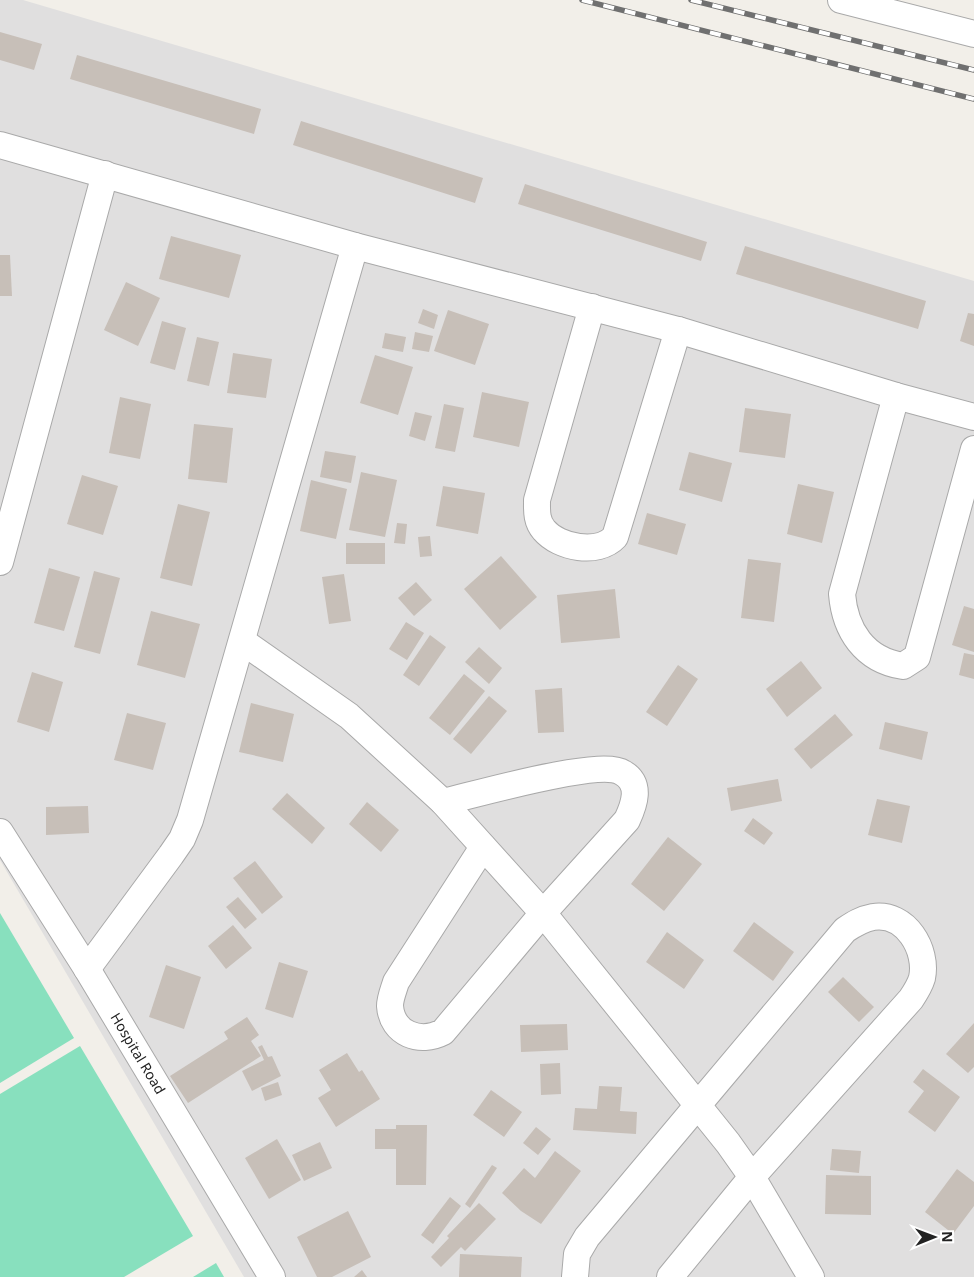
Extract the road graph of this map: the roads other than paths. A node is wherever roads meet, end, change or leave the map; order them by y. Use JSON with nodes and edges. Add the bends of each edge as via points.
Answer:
{"nodes":[{"id":1,"x":841,"y":0,"type":"edge"},
{"id":2,"x":974,"y":34,"type":"edge"},
{"id":3,"x":0,"y":145,"type":"edge"},
{"id":4,"x":105,"y":174,"type":"junction"},
{"id":5,"x":355,"y":246,"type":"junction"},
{"id":6,"x":592,"y":307,"type":"junction"},
{"id":7,"x":678,"y":330,"type":"junction"},
{"id":8,"x":896,"y":396,"type":"junction"},
{"id":9,"x":974,"y":417,"type":"edge"},
{"id":10,"x":974,"y":449,"type":"edge"},
{"id":11,"x":0,"y":562,"type":"edge"},
{"id":12,"x":242,"y":641,"type":"junction"},
{"id":13,"x":443,"y":802,"type":"junction"},
{"id":14,"x":0,"y":832,"type":"edge"},
{"id":15,"x":482,"y":847,"type":"junction"},
{"id":16,"x":543,"y":913,"type":"junction"},
{"id":17,"x":87,"y":968,"type":"junction"},
{"id":18,"x":699,"y":1104,"type":"junction"},
{"id":19,"x":752,"y":1177,"type":"junction"},
{"id":20,"x":272,"y":1277,"type":"edge"},
{"id":21,"x":574,"y":1277,"type":"edge"},
{"id":22,"x":670,"y":1277,"type":"edge"},
{"id":23,"x":811,"y":1277,"type":"edge"}],
"edges":[{"from":1,"to":2,"type":"street"},
{"from":3,"to":4,"type":"street"},
{"from":4,"to":5,"type":"street"},
{"from":4,"to":11,"type":"street"},
{"from":5,"to":6,"type":"street"},
{"from":5,"to":12,"type":"street"},
{"from":6,"to":7,"type":"street"},
{"from":6,"to":7,"type":"street","via":[[537,500],[537,515],[542,529],[567,544],[598,548],[609,544],[615,537]]},
{"from":7,"to":8,"type":"street"},
{"from":8,"to":9,"type":"street"},
{"from":8,"to":10,"type":"street","via":[[842,594],[848,626],[868,650],[883,661],[902,666],[917,656]]},
{"from":12,"to":13,"type":"street","via":[[349,716]]},
{"from":12,"to":17,"type":"street","via":[[182,839]]},
{"from":13,"to":15,"type":"street"},
{"from":13,"to":16,"type":"street","via":[[580,771],[608,768],[623,772],[634,784],[635,803],[626,820]]},
{"from":14,"to":17,"type":"street","name":"Hospital Road"},
{"from":15,"to":16,"type":"street"},
{"from":15,"to":16,"type":"street","via":[[396,982],[390,1003],[392,1019],[402,1030],[416,1037],[432,1038],[443,1032]]},
{"from":16,"to":18,"type":"street"},
{"from":17,"to":20,"type":"street","name":"Hospital Road"},
{"from":18,"to":19,"type":"street"},
{"from":18,"to":19,"type":"street","via":[[845,930],[857,922],[875,917],[894,920],[908,930],[919,945],[923,962],[922,979],[911,999]]},
{"from":18,"to":21,"type":"street","via":[[587,1237],[578,1254]]},
{"from":19,"to":22,"type":"street"},
{"from":19,"to":23,"type":"street"}]}
